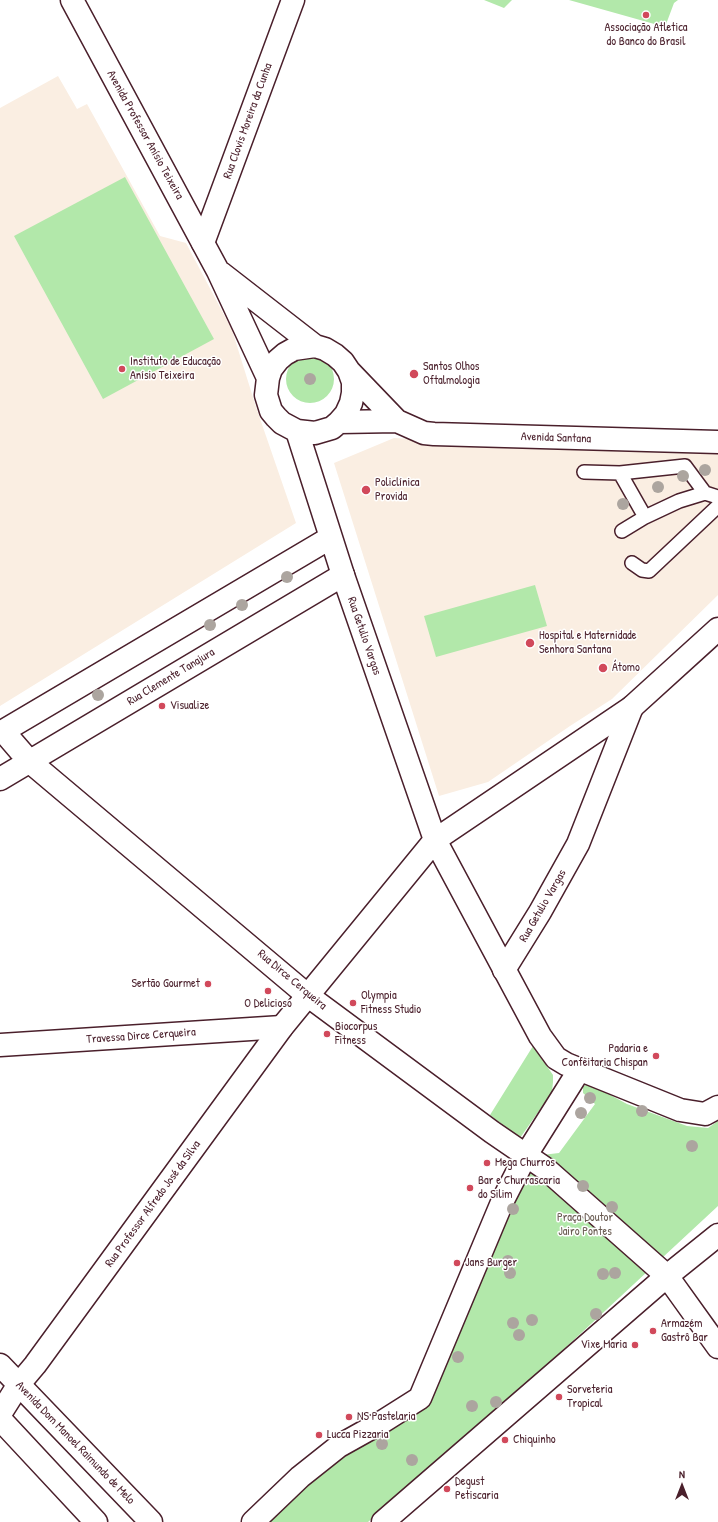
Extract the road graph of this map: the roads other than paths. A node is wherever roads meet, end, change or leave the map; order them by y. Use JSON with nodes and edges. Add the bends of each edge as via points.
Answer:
{"nodes":[{"id":1,"x":72,"y":0,"type":"edge"},
{"id":2,"x":293,"y":0,"type":"edge"},
{"id":3,"x":203,"y":243,"type":"junction"},
{"id":4,"x":218,"y":271,"type":"junction"},
{"id":5,"x":314,"y":346,"type":"junction"},
{"id":6,"x":349,"y":371,"type":"junction"},
{"id":7,"x":268,"y":378,"type":"junction"},
{"id":8,"x":397,"y":421,"type":"junction"},
{"id":9,"x":339,"y":422,"type":"junction"},
{"id":10,"x":297,"y":431,"type":"junction"},
{"id":11,"x":718,"y":442,"type":"edge"},
{"id":12,"x":584,"y":472,"type":"dead end"},
{"id":13,"x":620,"y":473,"type":"junction"},
{"id":14,"x":705,"y":493,"type":"junction"},
{"id":15,"x":718,"y":497,"type":"edge"},
{"id":16,"x":718,"y":506,"type":"edge"},
{"id":17,"x":645,"y":517,"type":"junction"},
{"id":18,"x":622,"y":531,"type":"dead end"},
{"id":19,"x":330,"y":538,"type":"junction"},
{"id":20,"x":632,"y":563,"type":"dead end"},
{"id":21,"x":343,"y":575,"type":"junction"},
{"id":22,"x":718,"y":629,"type":"edge"},
{"id":23,"x":632,"y":707,"type":"junction"},
{"id":24,"x":1,"y":732,"type":"edge"},
{"id":25,"x":28,"y":761,"type":"junction"},
{"id":26,"x":0,"y":779,"type":"edge"},
{"id":27,"x":435,"y":840,"type":"junction"},
{"id":28,"x":504,"y":970,"type":"junction"},
{"id":29,"x":308,"y":995,"type":"junction"},
{"id":30,"x":282,"y":1028,"type":"junction"},
{"id":31,"x":0,"y":1045,"type":"edge"},
{"id":32,"x":580,"y":1069,"type":"junction"},
{"id":33,"x":718,"y":1107,"type":"edge"},
{"id":34,"x":526,"y":1155,"type":"junction"},
{"id":35,"x":718,"y":1235,"type":"edge"},
{"id":36,"x":667,"y":1276,"type":"junction"},
{"id":37,"x":718,"y":1347,"type":"edge"},
{"id":38,"x":0,"y":1365,"type":"edge"},
{"id":39,"x":19,"y":1384,"type":"junction"},
{"id":40,"x":0,"y":1414,"type":"edge"},
{"id":41,"x":0,"y":1419,"type":"edge"},
{"id":42,"x":96,"y":1522,"type":"edge"},
{"id":43,"x":151,"y":1522,"type":"edge"},
{"id":44,"x":253,"y":1522,"type":"edge"},
{"id":45,"x":383,"y":1522,"type":"edge"}],
"edges":[{"from":1,"to":3,"type":"street","name":"Avenida Professor Anísio Teixeira"},
{"from":2,"to":3,"type":"street","name":"Rua Clovis Moreira da Cunha"},
{"from":3,"to":4,"type":"street","name":"Avenida Professor Anísio Teixeira"},
{"from":4,"to":5,"type":"street"},
{"from":4,"to":7,"type":"street","name":"Avenida Professor Anísio Teixeira"},
{"from":5,"to":6,"type":"street","via":[[335,354]]},
{"from":5,"to":7,"type":"street","via":[[294,349],[285,354],[271,368]]},
{"from":6,"to":8,"type":"street","name":"Avenida Santana"},
{"from":6,"to":9,"type":"street","via":[[354,393],[346,414]]},
{"from":7,"to":10,"type":"street","via":[[266,395],[271,411],[282,423]]},
{"from":8,"to":9,"type":"street","name":"Avenida Santana"},
{"from":8,"to":11,"type":"street","name":"Avenida Santana","via":[[434,434]]},
{"from":9,"to":10,"type":"street","via":[[332,428],[314,433]]},
{"from":10,"to":19,"type":"street","name":"Rua Getulio Vargas"},
{"from":12,"to":13,"type":"lane"},
{"from":13,"to":14,"type":"lane","via":[[685,466]]},
{"from":13,"to":17,"type":"lane"},
{"from":14,"to":15,"type":"lane"},
{"from":14,"to":17,"type":"lane","via":[[679,501]]},
{"from":16,"to":20,"type":"lane","via":[[649,571],[642,570]]},
{"from":17,"to":18,"type":"lane"},
{"from":19,"to":21,"type":"street","name":"Rua Getulio Vargas"},
{"from":19,"to":24,"type":"street"},
{"from":21,"to":25,"type":"street","name":"Rua Clemente Tanajura"},
{"from":21,"to":27,"type":"street","name":"Rua Getulio Vargas"},
{"from":22,"to":23,"type":"street","name":"Rua Getulio Vargas"},
{"from":23,"to":27,"type":"street","name":"Rua Getulio Vargas"},
{"from":23,"to":28,"type":"street","name":"Rua Getulio Vargas","via":[[578,844]]},
{"from":24,"to":25,"type":"street","name":"Rua Dirce Cerqueira"},
{"from":25,"to":26,"type":"street","name":"Rua Clemente Tanajura"},
{"from":25,"to":29,"type":"street","name":"Rua Dirce Cerqueira"},
{"from":27,"to":28,"type":"street","name":"Rua Getulio Vargas"},
{"from":27,"to":29,"type":"street","name":"Rua Getulio Vargas"},
{"from":28,"to":32,"type":"street","name":"Rua Getulio Vargas","via":[[540,1036],[556,1058]]},
{"from":29,"to":30,"type":"street","name":"Rua Professor Alfredo José da Silva"},
{"from":29,"to":34,"type":"street","name":"Rua Dirce Cerqueira"},
{"from":30,"to":31,"type":"street","name":"Travessa Dirce Cerqueira"},
{"from":30,"to":39,"type":"street","name":"Rua Professor Alfredo José da Silva"},
{"from":32,"to":33,"type":"street","via":[[680,1110],[705,1114]]},
{"from":32,"to":34,"type":"street"},
{"from":34,"to":36,"type":"street","name":"Rua Dirce Cerqueira","via":[[546,1169]]},
{"from":34,"to":44,"type":"street","via":[[504,1200],[420,1398],[339,1446],[300,1477]]},
{"from":35,"to":36,"type":"street"},
{"from":36,"to":37,"type":"street","name":"Rua Dirce Cerqueira"},
{"from":36,"to":45,"type":"street"},
{"from":38,"to":39,"type":"street","name":"Avenida Dom Manoel Raimundo de Melo"},
{"from":39,"to":40,"type":"street","name":"Rua Professor Alfredo José da Silva"},
{"from":39,"to":43,"type":"street","name":"Avenida Dom Manoel Raimundo de Melo"},
{"from":41,"to":42,"type":"street"}]}
